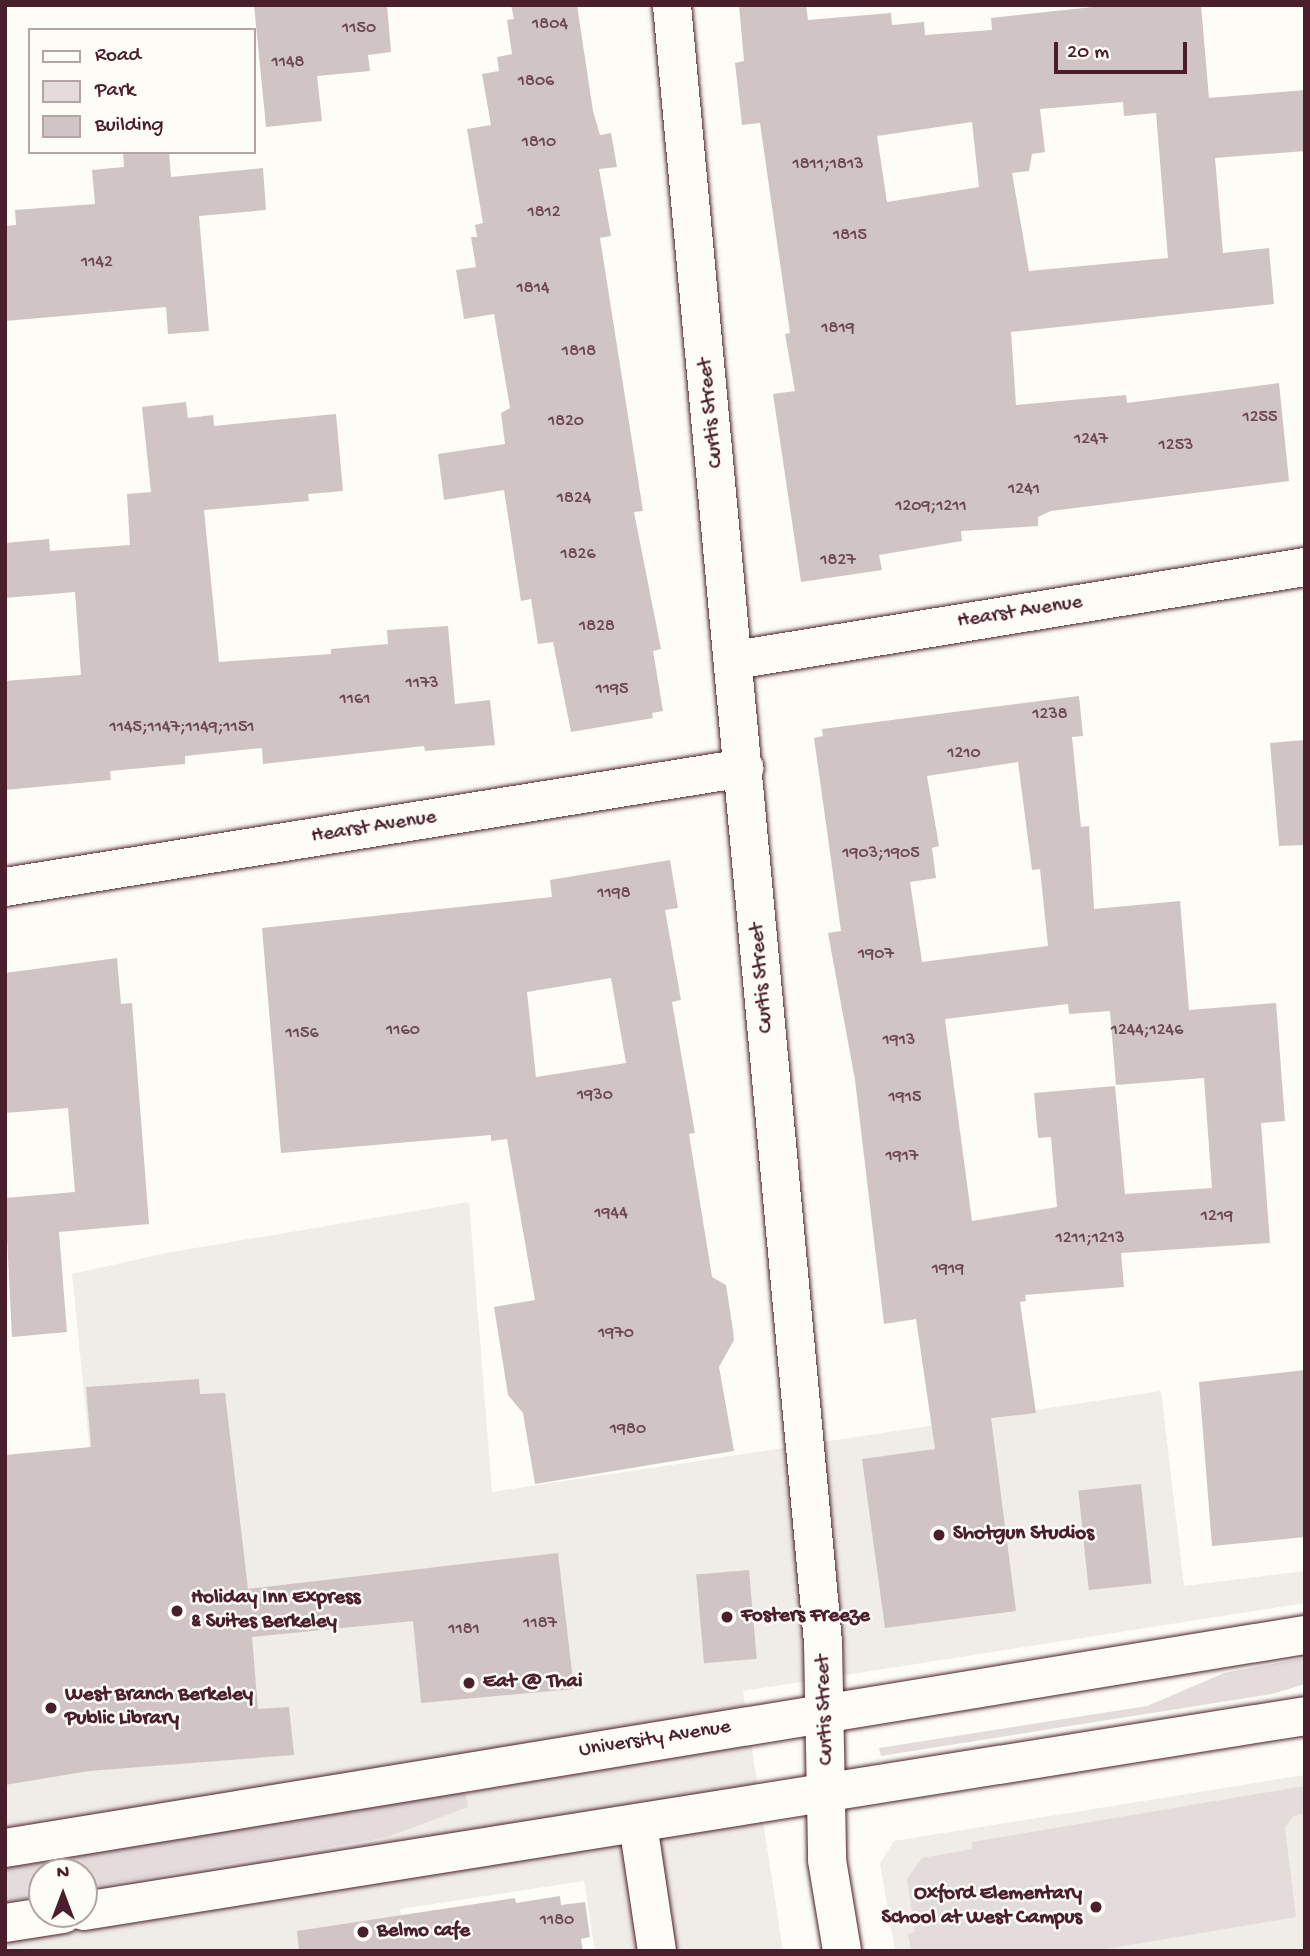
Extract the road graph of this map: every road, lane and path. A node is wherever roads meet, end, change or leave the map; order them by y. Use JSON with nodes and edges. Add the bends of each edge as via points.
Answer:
{"nodes":[{"id":1,"x":672,"y":5,"type":"edge"},
{"id":2,"x":1305,"y":567,"type":"edge"},
{"id":3,"x":735,"y":660,"type":"junction"},
{"id":4,"x":744,"y":768,"type":"junction"},
{"id":5,"x":5,"y":887,"type":"edge"},
{"id":6,"x":1305,"y":1635,"type":"edge"},
{"id":7,"x":827,"y":1712,"type":"junction"},
{"id":8,"x":1305,"y":1716,"type":"edge"},
{"id":9,"x":829,"y":1793,"type":"junction"},
{"id":10,"x":638,"y":1824,"type":"junction"},
{"id":11,"x":5,"y":1847,"type":"edge"},
{"id":12,"x":98,"y":1909,"type":"edge"},
{"id":13,"x":28,"y":1919,"type":"edge"},
{"id":14,"x":5,"y":1923,"type":"edge"},
{"id":15,"x":657,"y":1951,"type":"edge"},
{"id":16,"x":842,"y":1951,"type":"edge"}],
"edges":[{"from":1,"to":3,"type":"street","name":"Curtis Street"},
{"from":2,"to":3,"type":"street","name":"Hearst Avenue"},
{"from":3,"to":4,"type":"street","name":"Curtis Street"},
{"from":4,"to":5,"type":"street","name":"Hearst Avenue"},
{"from":4,"to":7,"type":"street","name":"Curtis Street"},
{"from":6,"to":7,"type":"street","name":"University Avenue"},
{"from":7,"to":9,"type":"street","name":"Curtis Street"},
{"from":7,"to":11,"type":"street","name":"University Avenue"},
{"from":8,"to":9,"type":"street"},
{"from":9,"to":10,"type":"street"},
{"from":9,"to":16,"type":"street","name":"Curtis Street","via":[[827,1860]]},
{"from":10,"to":12,"type":"street"},
{"from":10,"to":15,"type":"street"},
{"from":13,"to":14,"type":"street"}]}
